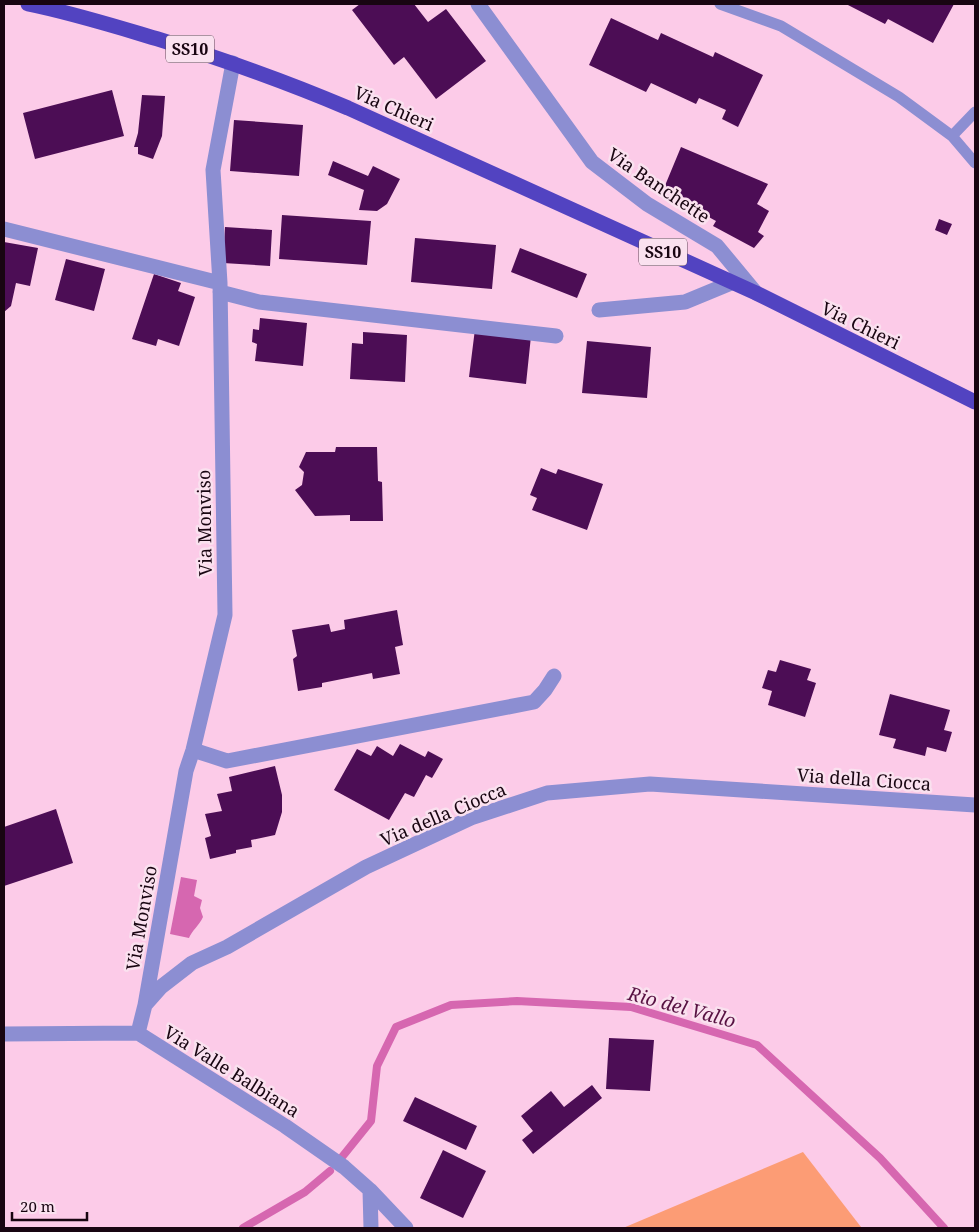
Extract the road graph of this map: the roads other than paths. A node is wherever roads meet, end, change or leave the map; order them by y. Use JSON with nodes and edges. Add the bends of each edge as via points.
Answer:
{"nodes":[{"id":1,"x":28,"y":4,"type":"edge"},
{"id":2,"x":478,"y":4,"type":"edge"},
{"id":3,"x":720,"y":4,"type":"edge"},
{"id":4,"x":233,"y":63,"type":"junction"},
{"id":5,"x":975,"y":112,"type":"edge"},
{"id":6,"x":952,"y":136,"type":"junction"},
{"id":7,"x":975,"y":163,"type":"edge"},
{"id":8,"x":4,"y":229,"type":"edge"},
{"id":9,"x":730,"y":283,"type":"junction"},
{"id":10,"x":220,"y":288,"type":"junction"},
{"id":11,"x":756,"y":294,"type":"junction"},
{"id":12,"x":599,"y":310,"type":"dead end"},
{"id":13,"x":556,"y":336,"type":"dead end"},
{"id":14,"x":975,"y":402,"type":"edge"},
{"id":15,"x":554,"y":676,"type":"dead end"},
{"id":16,"x":193,"y":750,"type":"junction"},
{"id":17,"x":975,"y":806,"type":"edge"},
{"id":18,"x":145,"y":1005,"type":"junction"},
{"id":19,"x":138,"y":1033,"type":"junction"},
{"id":20,"x":4,"y":1034,"type":"edge"},
{"id":21,"x":370,"y":1190,"type":"junction"},
{"id":22,"x":371,"y":1228,"type":"edge"},
{"id":23,"x":406,"y":1228,"type":"edge"}],
"edges":[{"from":1,"to":4,"type":"main road","name":"Via Chieri","number":"SS10"},
{"from":2,"to":11,"type":"street","name":"Via Banchette","via":[[592,162],[647,204],[717,246]]},
{"from":3,"to":6,"type":"lane","via":[[781,26],[898,97]]},
{"from":4,"to":9,"type":"main road","name":"Via Chieri","number":"SS10","via":[[348,108]]},
{"from":4,"to":10,"type":"street","name":"Via Monviso","via":[[214,170]]},
{"from":5,"to":6,"type":"lane"},
{"from":6,"to":7,"type":"lane"},
{"from":8,"to":10,"type":"street"},
{"from":9,"to":11,"type":"main road","name":"Via Chieri","number":"SS10"},
{"from":9,"to":12,"type":"street","via":[[686,302]]},
{"from":10,"to":13,"type":"street","via":[[260,302]]},
{"from":10,"to":16,"type":"street","name":"Via Monviso","via":[[225,615]]},
{"from":11,"to":14,"type":"main road","name":"Via Chieri","number":"SS10"},
{"from":15,"to":16,"type":"street","via":[[534,702],[227,761]]},
{"from":16,"to":18,"type":"street","name":"Via Monviso","via":[[186,771]]},
{"from":17,"to":18,"type":"street","name":"Via della Ciocca","via":[[650,784],[547,793],[472,818],[366,867],[192,964],[161,987]]},
{"from":18,"to":19,"type":"street","name":"Via della Ciocca"},
{"from":19,"to":20,"type":"street","name":"Via Valle Balbiana"},
{"from":19,"to":21,"type":"street","name":"Via Valle Balbiana","via":[[285,1126]]},
{"from":21,"to":22,"type":"street"},
{"from":21,"to":23,"type":"street","name":"Via Valle Balbiana"}]}
